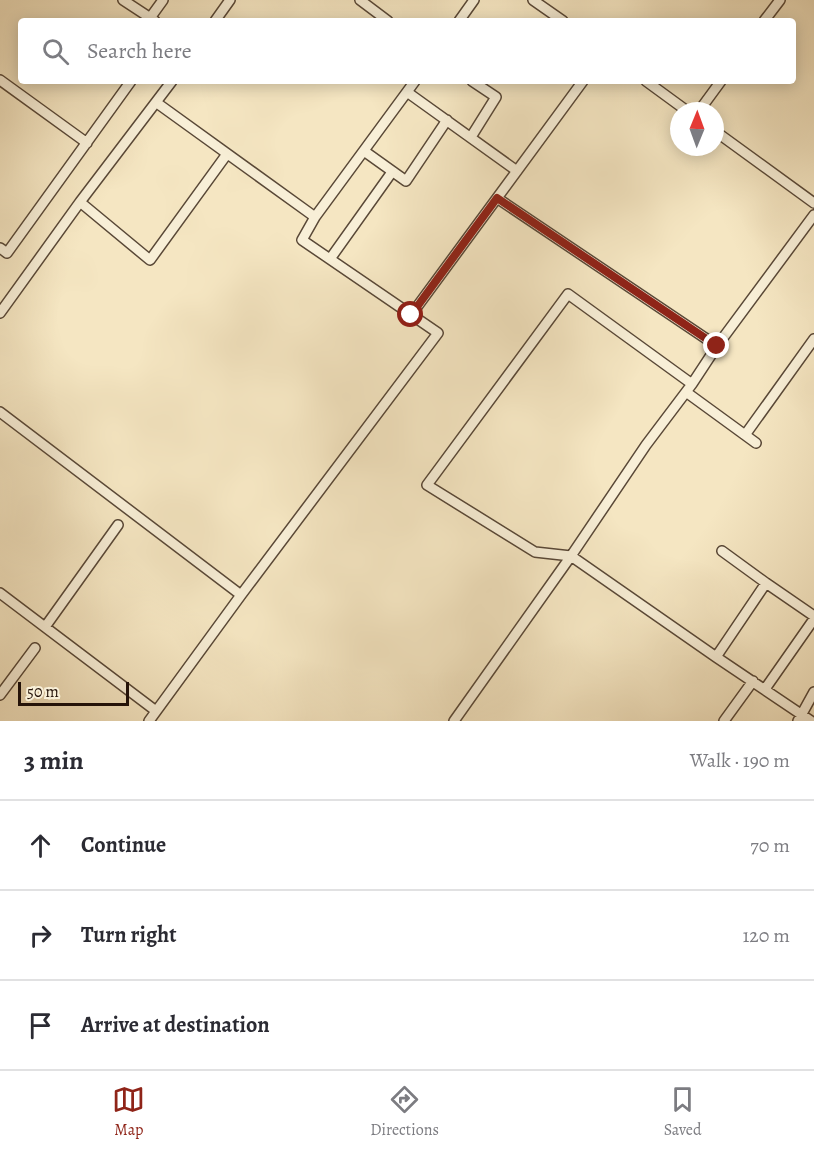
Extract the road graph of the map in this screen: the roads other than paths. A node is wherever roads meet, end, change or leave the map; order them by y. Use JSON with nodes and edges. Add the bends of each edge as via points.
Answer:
{"nodes":[{"id":1,"x":123,"y":0,"type":"edge"},
{"id":2,"x":163,"y":0,"type":"edge"},
{"id":3,"x":230,"y":0,"type":"edge"},
{"id":4,"x":360,"y":0,"type":"edge"},
{"id":5,"x":474,"y":0,"type":"edge"},
{"id":6,"x":533,"y":0,"type":"edge"},
{"id":7,"x":780,"y":0,"type":"edge"},
{"id":8,"x":151,"y":18,"type":"edge"},
{"id":9,"x":154,"y":18,"type":"edge"},
{"id":10,"x":217,"y":18,"type":"edge"},
{"id":11,"x":384,"y":18,"type":"edge"},
{"id":12,"x":461,"y":18,"type":"edge"},
{"id":13,"x":559,"y":18,"type":"edge"},
{"id":14,"x":766,"y":18,"type":"edge"},
{"id":15,"x":0,"y":80,"type":"edge"},
{"id":16,"x":129,"y":84,"type":"edge"},
{"id":17,"x":170,"y":84,"type":"edge"},
{"id":18,"x":413,"y":84,"type":"edge"},
{"id":19,"x":476,"y":84,"type":"edge"},
{"id":20,"x":581,"y":84,"type":"edge"},
{"id":21,"x":650,"y":84,"type":"edge"},
{"id":22,"x":719,"y":84,"type":"edge"},
{"id":23,"x":407,"y":92,"type":"junction"},
{"id":24,"x":675,"y":102,"type":"edge"},
{"id":25,"x":706,"y":102,"type":"edge"},
{"id":26,"x":157,"y":103,"type":"junction"},
{"id":27,"x":447,"y":120,"type":"junction"},
{"id":28,"x":471,"y":137,"type":"junction"},
{"id":29,"x":724,"y":138,"type":"edge"},
{"id":30,"x":87,"y":142,"type":"junction"},
{"id":31,"x":364,"y":151,"type":"junction"},
{"id":32,"x":227,"y":154,"type":"junction"},
{"id":33,"x":517,"y":171,"type":"junction"},
{"id":34,"x":392,"y":172,"type":"junction"},
{"id":35,"x":497,"y":198,"type":"junction"},
{"id":36,"x":80,"y":202,"type":"junction"},
{"id":37,"x":814,"y":203,"type":"edge"},
{"id":38,"x":814,"y":215,"type":"edge"},
{"id":39,"x":315,"y":218,"type":"junction"},
{"id":40,"x":0,"y":248,"type":"edge"},
{"id":41,"x":330,"y":259,"type":"junction"},
{"id":42,"x":0,"y":313,"type":"edge"},
{"id":43,"x":411,"y":315,"type":"junction"},
{"id":44,"x":814,"y":339,"type":"edge"},
{"id":45,"x":717,"y":346,"type":"junction"},
{"id":46,"x":689,"y":388,"type":"junction"},
{"id":47,"x":0,"y":412,"type":"edge"},
{"id":48,"x":745,"y":435,"type":"junction"},
{"id":49,"x":756,"y":443,"type":"dead end"},
{"id":50,"x":118,"y":525,"type":"dead end"},
{"id":51,"x":722,"y":551,"type":"dead end"},
{"id":52,"x":571,"y":556,"type":"junction"},
{"id":53,"x":766,"y":583,"type":"junction"},
{"id":54,"x":0,"y":593,"type":"edge"},
{"id":55,"x":241,"y":595,"type":"junction"},
{"id":56,"x":814,"y":617,"type":"edge"},
{"id":57,"x":45,"y":627,"type":"junction"},
{"id":58,"x":35,"y":648,"type":"dead end"},
{"id":59,"x":716,"y":657,"type":"junction"},
{"id":60,"x":753,"y":681,"type":"junction"},
{"id":61,"x":765,"y":689,"type":"junction"},
{"id":62,"x":814,"y":692,"type":"edge"},
{"id":63,"x":0,"y":695,"type":"edge"},
{"id":64,"x":156,"y":711,"type":"junction"},
{"id":65,"x":800,"y":718,"type":"edge"},
{"id":66,"x":149,"y":721,"type":"edge"},
{"id":67,"x":454,"y":721,"type":"edge"},
{"id":68,"x":724,"y":721,"type":"edge"},
{"id":69,"x":811,"y":721,"type":"edge"}],
"edges":[{"from":1,"to":8,"type":"lane"},
{"from":2,"to":9,"type":"lane"},
{"from":3,"to":10,"type":"lane"},
{"from":4,"to":11,"type":"lane"},
{"from":5,"to":12,"type":"lane"},
{"from":6,"to":13,"type":"lane"},
{"from":7,"to":14,"type":"lane"},
{"from":15,"to":30,"type":"lane"},
{"from":16,"to":30,"type":"lane"},
{"from":17,"to":26,"type":"lane"},
{"from":18,"to":23,"type":"lane"},
{"from":19,"to":28,"type":"lane","via":[[496,97]]},
{"from":20,"to":33,"type":"lane"},
{"from":21,"to":24,"type":"lane"},
{"from":22,"to":25,"type":"lane"},
{"from":23,"to":27,"type":"lane"},
{"from":23,"to":31,"type":"lane"},
{"from":26,"to":32,"type":"lane"},
{"from":26,"to":36,"type":"lane"},
{"from":27,"to":28,"type":"lane"},
{"from":27,"to":34,"type":"lane","via":[[406,181]]},
{"from":28,"to":33,"type":"lane"},
{"from":29,"to":37,"type":"lane"},
{"from":30,"to":40,"type":"lane","via":[[7,254]]},
{"from":31,"to":34,"type":"lane"},
{"from":31,"to":39,"type":"lane"},
{"from":32,"to":36,"type":"lane","via":[[150,260]]},
{"from":32,"to":39,"type":"lane"},
{"from":33,"to":35,"type":"lane"},
{"from":34,"to":41,"type":"lane"},
{"from":35,"to":43,"type":"lane"},
{"from":35,"to":45,"type":"lane"},
{"from":36,"to":42,"type":"lane"},
{"from":38,"to":45,"type":"lane"},
{"from":39,"to":41,"type":"lane","via":[[302,240]]},
{"from":41,"to":43,"type":"lane"},
{"from":43,"to":55,"type":"lane","via":[[438,333]]},
{"from":44,"to":48,"type":"lane"},
{"from":45,"to":46,"type":"lane"},
{"from":46,"to":48,"type":"lane"},
{"from":46,"to":52,"type":"lane"},
{"from":46,"to":52,"type":"lane","via":[[568,294],[428,485],[535,552]]},
{"from":47,"to":55,"type":"lane"},
{"from":48,"to":49,"type":"lane"},
{"from":50,"to":57,"type":"lane"},
{"from":51,"to":53,"type":"lane"},
{"from":52,"to":59,"type":"lane"},
{"from":52,"to":67,"type":"lane"},
{"from":53,"to":56,"type":"lane"},
{"from":53,"to":59,"type":"lane"},
{"from":54,"to":57,"type":"lane"},
{"from":55,"to":64,"type":"lane"},
{"from":56,"to":61,"type":"lane"},
{"from":57,"to":64,"type":"lane"},
{"from":58,"to":63,"type":"lane"},
{"from":59,"to":60,"type":"lane"},
{"from":60,"to":61,"type":"lane"},
{"from":60,"to":68,"type":"lane"},
{"from":61,"to":65,"type":"lane"},
{"from":62,"to":65,"type":"lane"},
{"from":64,"to":66,"type":"lane"},
{"from":65,"to":69,"type":"lane"}]}
